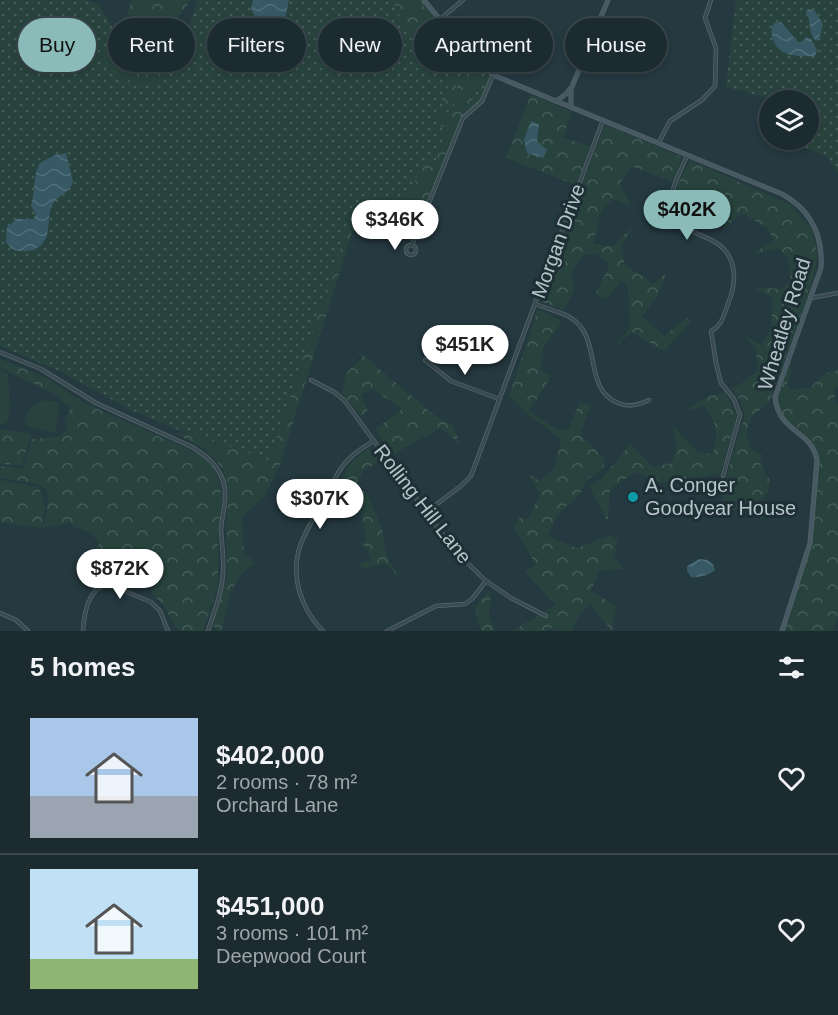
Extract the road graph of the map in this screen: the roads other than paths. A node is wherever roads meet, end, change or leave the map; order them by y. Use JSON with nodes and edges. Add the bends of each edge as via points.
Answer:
{"nodes":[{"id":1,"x":424,"y":0,"type":"edge"},
{"id":2,"x":463,"y":0,"type":"edge"},
{"id":3,"x":608,"y":0,"type":"edge"},
{"id":4,"x":711,"y":0,"type":"edge"},
{"id":5,"x":438,"y":18,"type":"edge"},
{"id":6,"x":442,"y":18,"type":"edge"},
{"id":7,"x":489,"y":72,"type":"edge"},
{"id":8,"x":493,"y":75,"type":"junction"},
{"id":9,"x":571,"y":89,"type":"junction"},
{"id":10,"x":556,"y":100,"type":"junction"},
{"id":11,"x":571,"y":106,"type":"junction"},
{"id":12,"x":603,"y":120,"type":"junction"},
{"id":13,"x":659,"y":142,"type":"junction"},
{"id":14,"x":687,"y":154,"type":"junction"},
{"id":15,"x":412,"y":245,"type":"dead end"},
{"id":16,"x":838,"y":293,"type":"edge"},
{"id":17,"x":811,"y":298,"type":"junction"},
{"id":18,"x":535,"y":304,"type":"junction"},
{"id":19,"x":0,"y":352,"type":"edge"},
{"id":20,"x":425,"y":360,"type":"dead end"},
{"id":21,"x":311,"y":380,"type":"dead end"},
{"id":22,"x":499,"y":399,"type":"junction"},
{"id":23,"x":649,"y":400,"type":"dead end"},
{"id":24,"x":374,"y":440,"type":"junction"},
{"id":25,"x":723,"y":476,"type":"dead end"},
{"id":26,"x":426,"y":512,"type":"junction"},
{"id":27,"x":486,"y":581,"type":"junction"},
{"id":28,"x":0,"y":613,"type":"edge"},
{"id":29,"x":546,"y":616,"type":"dead end"},
{"id":30,"x":28,"y":631,"type":"edge"},
{"id":31,"x":82,"y":631,"type":"edge"},
{"id":32,"x":168,"y":631,"type":"edge"},
{"id":33,"x":207,"y":631,"type":"edge"},
{"id":34,"x":323,"y":631,"type":"edge"},
{"id":35,"x":387,"y":631,"type":"edge"},
{"id":36,"x":782,"y":631,"type":"edge"}],
"edges":[{"from":1,"to":5,"type":"main road","name":"Wheatley Road"},
{"from":2,"to":6,"type":"street"},
{"from":3,"to":9,"type":"main road"},
{"from":4,"to":13,"type":"street","via":[[705,18],[716,48],[715,86],[708,96],[670,121]]},
{"from":7,"to":8,"type":"main road","name":"Wheatley Road"},
{"from":8,"to":10,"type":"main road","name":"Wheatley Road"},
{"from":8,"to":15,"type":"street","via":[[482,101],[463,118]]},
{"from":9,"to":10,"type":"main road"},
{"from":9,"to":11,"type":"main road"},
{"from":10,"to":11,"type":"main road","name":"Wheatley Road"},
{"from":11,"to":12,"type":"main road","name":"Wheatley Road"},
{"from":12,"to":13,"type":"main road","name":"Wheatley Road"},
{"from":12,"to":18,"type":"street","name":"Morgan Drive"},
{"from":13,"to":14,"type":"main road","name":"Wheatley Road"},
{"from":14,"to":17,"type":"main road","name":"Wheatley Road","via":[[782,194],[805,212],[818,232],[822,258]]},
{"from":14,"to":25,"type":"street","via":[[672,192],[674,214],[687,230],[723,248],[735,276],[720,324],[711,331],[721,383],[734,399],[740,415]]},
{"from":16,"to":17,"type":"street"},
{"from":17,"to":36,"type":"main road","name":"Wheatley Road","via":[[775,397],[783,421],[808,441],[817,460],[810,543]]},
{"from":18,"to":22,"type":"street","name":"Morgan Drive"},
{"from":18,"to":23,"type":"street","via":[[570,317],[583,329],[597,381],[609,398],[627,406]]},
{"from":19,"to":33,"type":"street","via":[[41,369],[96,403],[204,454],[216,467],[226,494],[221,529],[224,570]]},
{"from":20,"to":22,"type":"street","via":[[451,381]]},
{"from":21,"to":24,"type":"street","name":"Rolling Hill Lane","via":[[344,400]]},
{"from":22,"to":26,"type":"street","name":"Morgan Drive","via":[[471,476]]},
{"from":24,"to":26,"type":"street","name":"Rolling Hill Lane"},
{"from":24,"to":34,"type":"street","via":[[340,471],[298,553],[300,593],[307,611]]},
{"from":26,"to":27,"type":"street","name":"Rolling Hill Lane","via":[[454,550]]},
{"from":27,"to":29,"type":"street","name":"Rolling Hill Lane"},
{"from":27,"to":35,"type":"street","via":[[465,604],[436,606]]},
{"from":28,"to":30,"type":"street"},
{"from":31,"to":32,"type":"street","via":[[93,593],[108,584],[151,602],[160,611]]}]}
